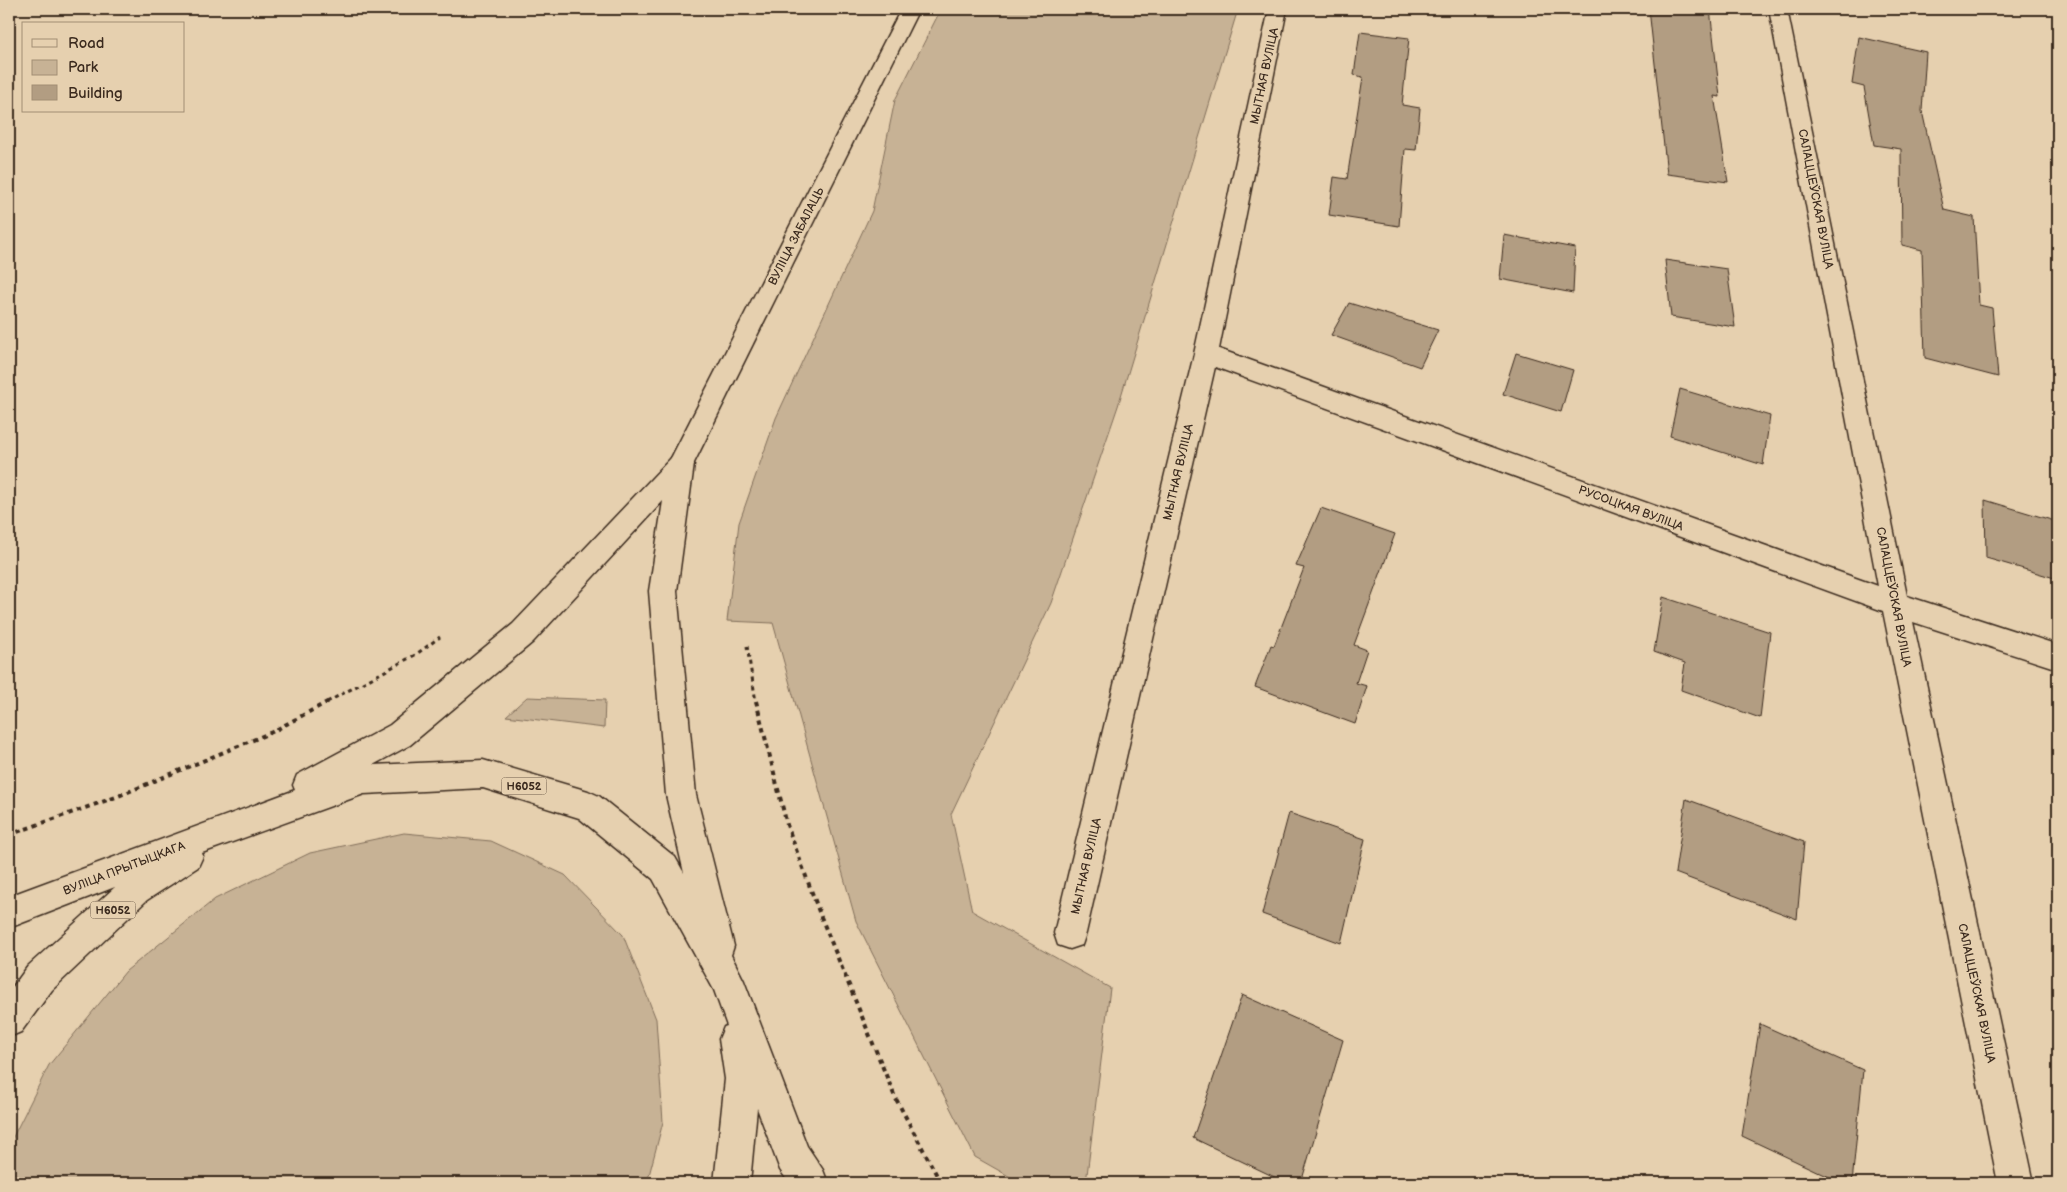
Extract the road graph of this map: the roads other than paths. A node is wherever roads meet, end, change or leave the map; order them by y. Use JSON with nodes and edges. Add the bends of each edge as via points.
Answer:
{"nodes":[{"id":1,"x":910,"y":9,"type":"edge"},
{"id":2,"x":1278,"y":9,"type":"edge"},
{"id":3,"x":1778,"y":9,"type":"edge"},
{"id":4,"x":1206,"y":354,"type":"junction"},
{"id":5,"x":681,"y":464,"type":"junction"},
{"id":6,"x":1895,"y":604,"type":"junction"},
{"id":7,"x":2058,"y":657,"type":"edge"},
{"id":8,"x":239,"y":824,"type":"junction"},
{"id":9,"x":9,"y":912,"type":"edge"},
{"id":10,"x":1070,"y":933,"type":"dead end"},
{"id":11,"x":727,"y":980,"type":"junction"},
{"id":12,"x":9,"y":1020,"type":"edge"},
{"id":13,"x":732,"y":1183,"type":"edge"},
{"id":14,"x":810,"y":1183,"type":"edge"},
{"id":15,"x":2016,"y":1183,"type":"edge"}],
"edges":[{"from":1,"to":5,"type":"street","name":"ВУЛІЦА ЗАБАЛАЦЬ","number":"Н6052"},
{"from":2,"to":4,"type":"street","name":"МЫТНАЯ ВУЛІЦА"},
{"from":3,"to":6,"type":"street","name":"САЛАЦЦЕЎСКАЯ ВУЛІЦА"},
{"from":4,"to":6,"type":"street","name":"РУСОЦКАЯ ВУЛІЦА"},
{"from":4,"to":10,"type":"street","name":"МЫТНАЯ ВУЛІЦА"},
{"from":5,"to":8,"type":"street","number":"Н6052","via":[[523,633],[400,735]]},
{"from":5,"to":11,"type":"street","number":"Н6052","via":[[663,591],[681,795]]},
{"from":6,"to":7,"type":"street","name":"РУСОЦКАЯ ВУЛІЦА"},
{"from":6,"to":15,"type":"street","name":"САЛАЦЦЕЎСКАЯ ВУЛІЦА"},
{"from":8,"to":9,"type":"street","name":"ВУЛІЦА ПРЫТЫЦКАГА"},
{"from":8,"to":11,"type":"street","number":"Н6052","via":[[364,780],[483,774],[588,806],[664,868]]},
{"from":8,"to":12,"type":"street","number":"Н6052","via":[[136,889],[40,978]]},
{"from":11,"to":13,"type":"street","number":"Н6052","via":[[742,1079]]},
{"from":11,"to":14,"type":"street","via":[[793,1157]]}]}
